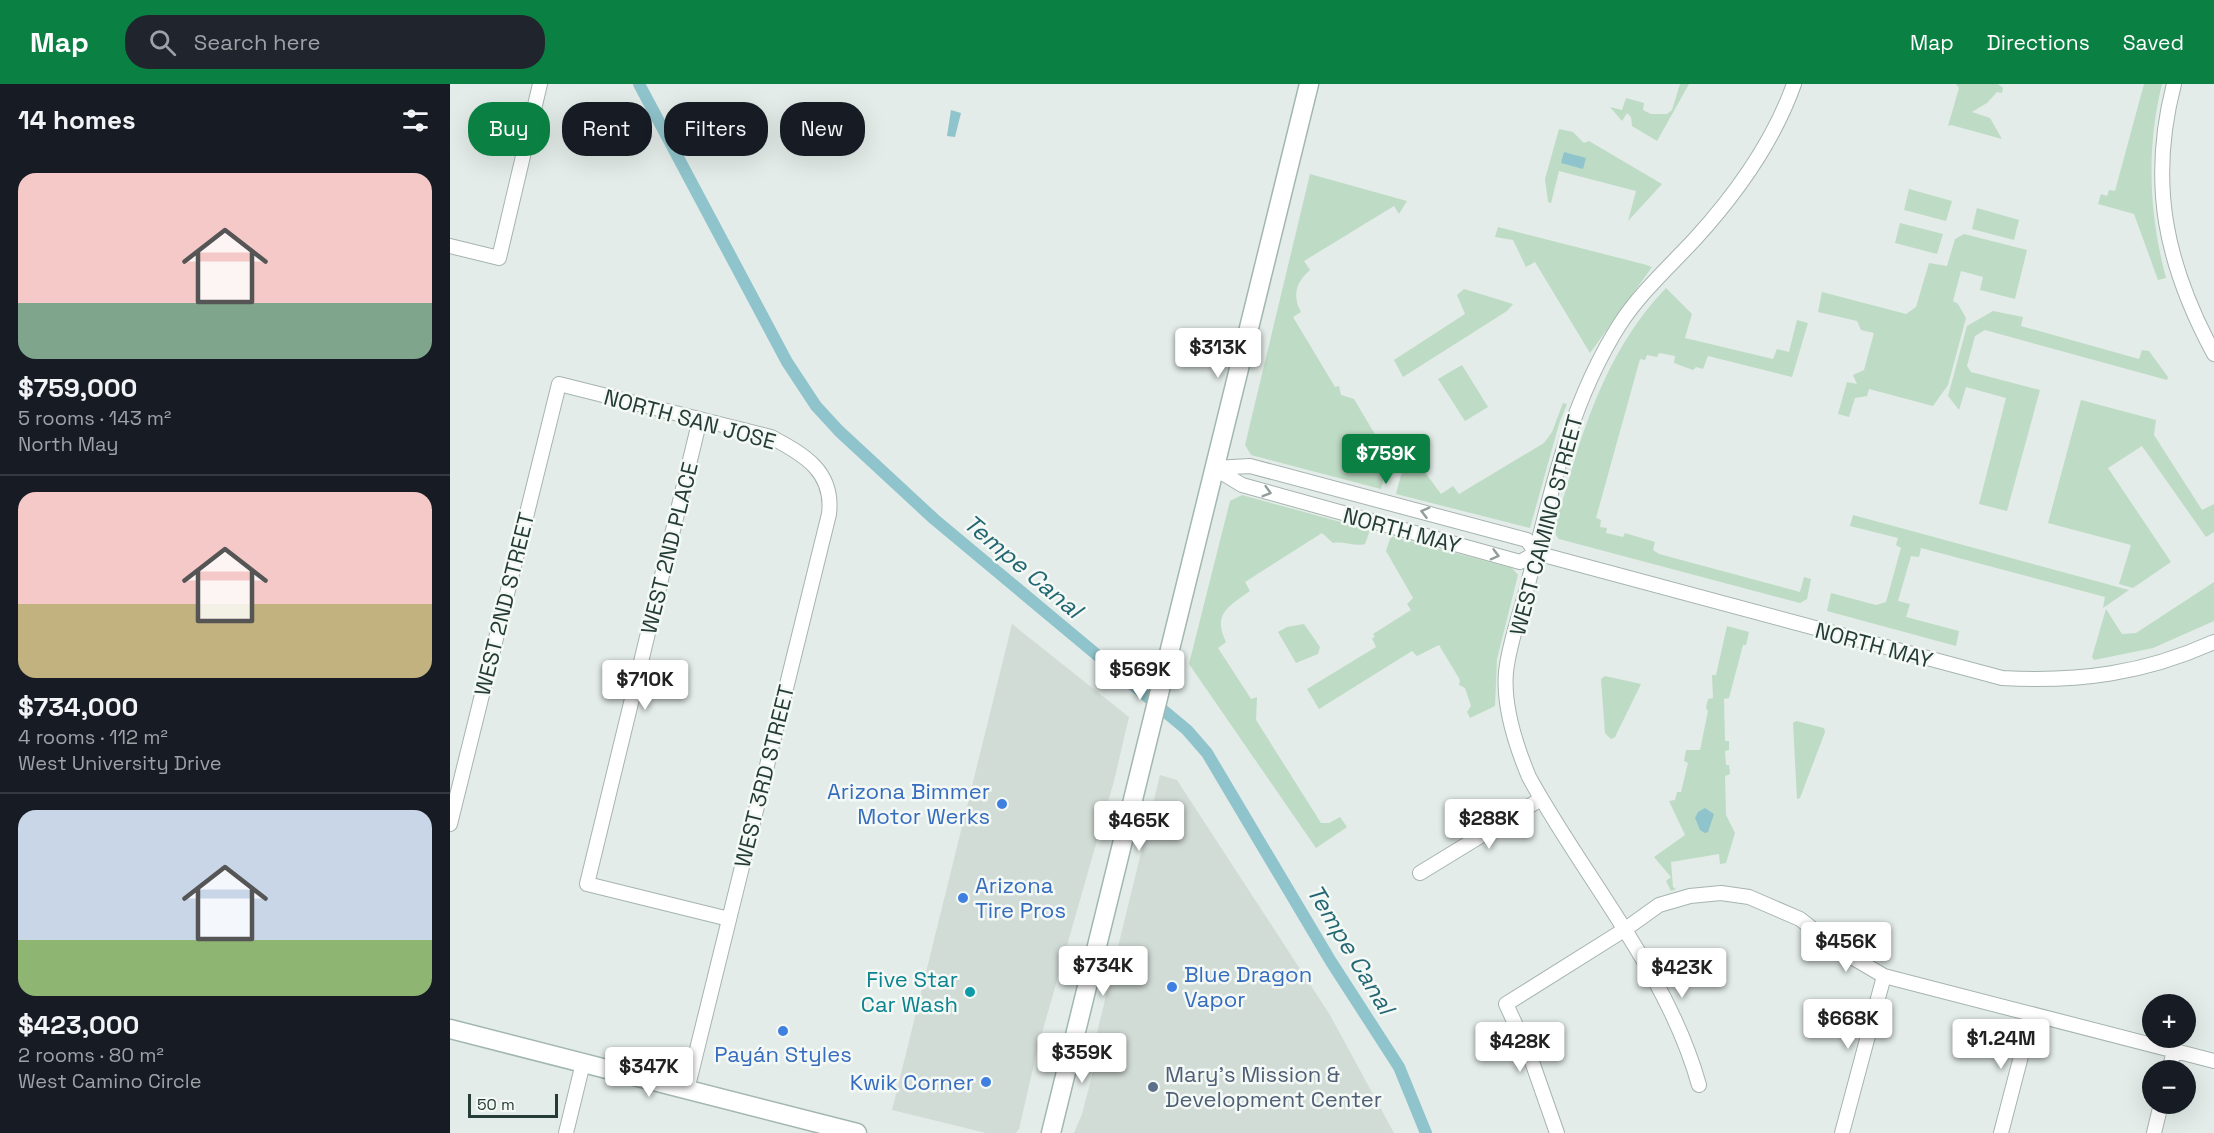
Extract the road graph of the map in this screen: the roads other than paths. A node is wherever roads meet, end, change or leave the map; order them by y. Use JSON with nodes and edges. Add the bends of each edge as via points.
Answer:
{"nodes":[{"id":1,"x":540,"y":84,"type":"edge"},
{"id":2,"x":1309,"y":84,"type":"edge"},
{"id":3,"x":1794,"y":84,"type":"edge"},
{"id":4,"x":2175,"y":84,"type":"edge"},
{"id":5,"x":450,"y":246,"type":"edge"},
{"id":6,"x":2214,"y":354,"type":"edge"},
{"id":7,"x":559,"y":384,"type":"joint"},
{"id":8,"x":700,"y":419,"type":"junction"},
{"id":9,"x":814,"y":466,"type":"joint"},
{"id":10,"x":1214,"y":468,"type":"junction"},
{"id":11,"x":1536,"y":553,"type":"junction"},
{"id":12,"x":2214,"y":642,"type":"edge"},
{"id":13,"x":1541,"y":800,"type":"junction"},
{"id":14,"x":450,"y":824,"type":"edge"},
{"id":15,"x":1420,"y":873,"type":"dead end"},
{"id":16,"x":729,"y":919,"type":"junction"},
{"id":17,"x":1624,"y":930,"type":"junction"},
{"id":18,"x":1884,"y":976,"type":"junction"},
{"id":19,"x":2032,"y":1014,"type":"junction"},
{"id":20,"x":450,"y":1029,"type":"edge"},
{"id":21,"x":2174,"y":1051,"type":"junction"},
{"id":22,"x":2172,"y":1060,"type":"edge"},
{"id":23,"x":2214,"y":1061,"type":"edge"},
{"id":24,"x":584,"y":1063,"type":"junction"},
{"id":25,"x":1699,"y":1085,"type":"dead end"},
{"id":26,"x":687,"y":1090,"type":"junction"},
{"id":27,"x":2159,"y":1114,"type":"edge"},
{"id":28,"x":808,"y":1127,"type":"edge"},
{"id":29,"x":566,"y":1133,"type":"edge"},
{"id":30,"x":856,"y":1133,"type":"edge"},
{"id":31,"x":1051,"y":1133,"type":"edge"},
{"id":32,"x":1557,"y":1133,"type":"edge"},
{"id":33,"x":1842,"y":1133,"type":"edge"},
{"id":34,"x":2001,"y":1133,"type":"edge"},
{"id":35,"x":2154,"y":1133,"type":"edge"}],
"edges":[{"from":1,"to":5,"type":"street","via":[[499,258]]},
{"from":2,"to":10,"type":"main road"},
{"from":3,"to":11,"type":"street","name":"WEST CAMINO STREET","via":[[1770,138],[1739,187],[1627,316],[1606,349],[1569,431]]},
{"from":4,"to":6,"type":"street","via":[[2164,138],[2162,186],[2166,232],[2187,300]]},
{"from":7,"to":8,"type":"street","name":"NORTH SAN JOSE"},
{"from":7,"to":14,"type":"street","name":"WEST 2ND STREET"},
{"from":8,"to":9,"type":"street","name":"NORTH SAN JOSE","via":[[771,437],[796,450]]},
{"from":8,"to":16,"type":"street","name":"WEST 2ND PLACE","via":[[587,884]]},
{"from":9,"to":16,"type":"street","name":"WEST 3RD STREET","via":[[829,489],[829,514]]},
{"from":11,"to":10,"type":"street","name":"NORTH MAY","one_way":true,"via":[[1527,540],[1273,472],[1250,466]]},
{"from":10,"to":11,"type":"street","name":"NORTH MAY","one_way":true,"via":[[1242,485],[1520,562]]},
{"from":10,"to":31,"type":"main road"},
{"from":11,"to":12,"type":"street","name":"NORTH MAY","via":[[2002,678],[2082,679],[2126,672]]},
{"from":11,"to":13,"type":"street","name":"WEST CAMINO STREET","via":[[1506,672],[1518,752]]},
{"from":13,"to":15,"type":"street"},
{"from":13,"to":17,"type":"street","name":"WEST CAMINO STREET"},
{"from":16,"to":26,"type":"street","name":"WEST 3RD STREET"},
{"from":17,"to":18,"type":"street","via":[[1659,905],[1690,896],[1721,893],[1749,897],[1800,919],[1838,949]]},
{"from":17,"to":25,"type":"street","name":"WEST CAMINO STREET","via":[[1674,1018]]},
{"from":17,"to":32,"type":"street","via":[[1506,1004],[1530,1056]]},
{"from":18,"to":19,"type":"street"},
{"from":18,"to":33,"type":"street"},
{"from":19,"to":21,"type":"street"},
{"from":19,"to":34,"type":"street"},
{"from":20,"to":24,"type":"main road"},
{"from":21,"to":22,"type":"street"},
{"from":21,"to":23,"type":"street"},
{"from":24,"to":26,"type":"main road"},
{"from":24,"to":29,"type":"street"},
{"from":26,"to":28,"type":"main road"},
{"from":27,"to":35,"type":"street"},
{"from":28,"to":30,"type":"main road"}]}
